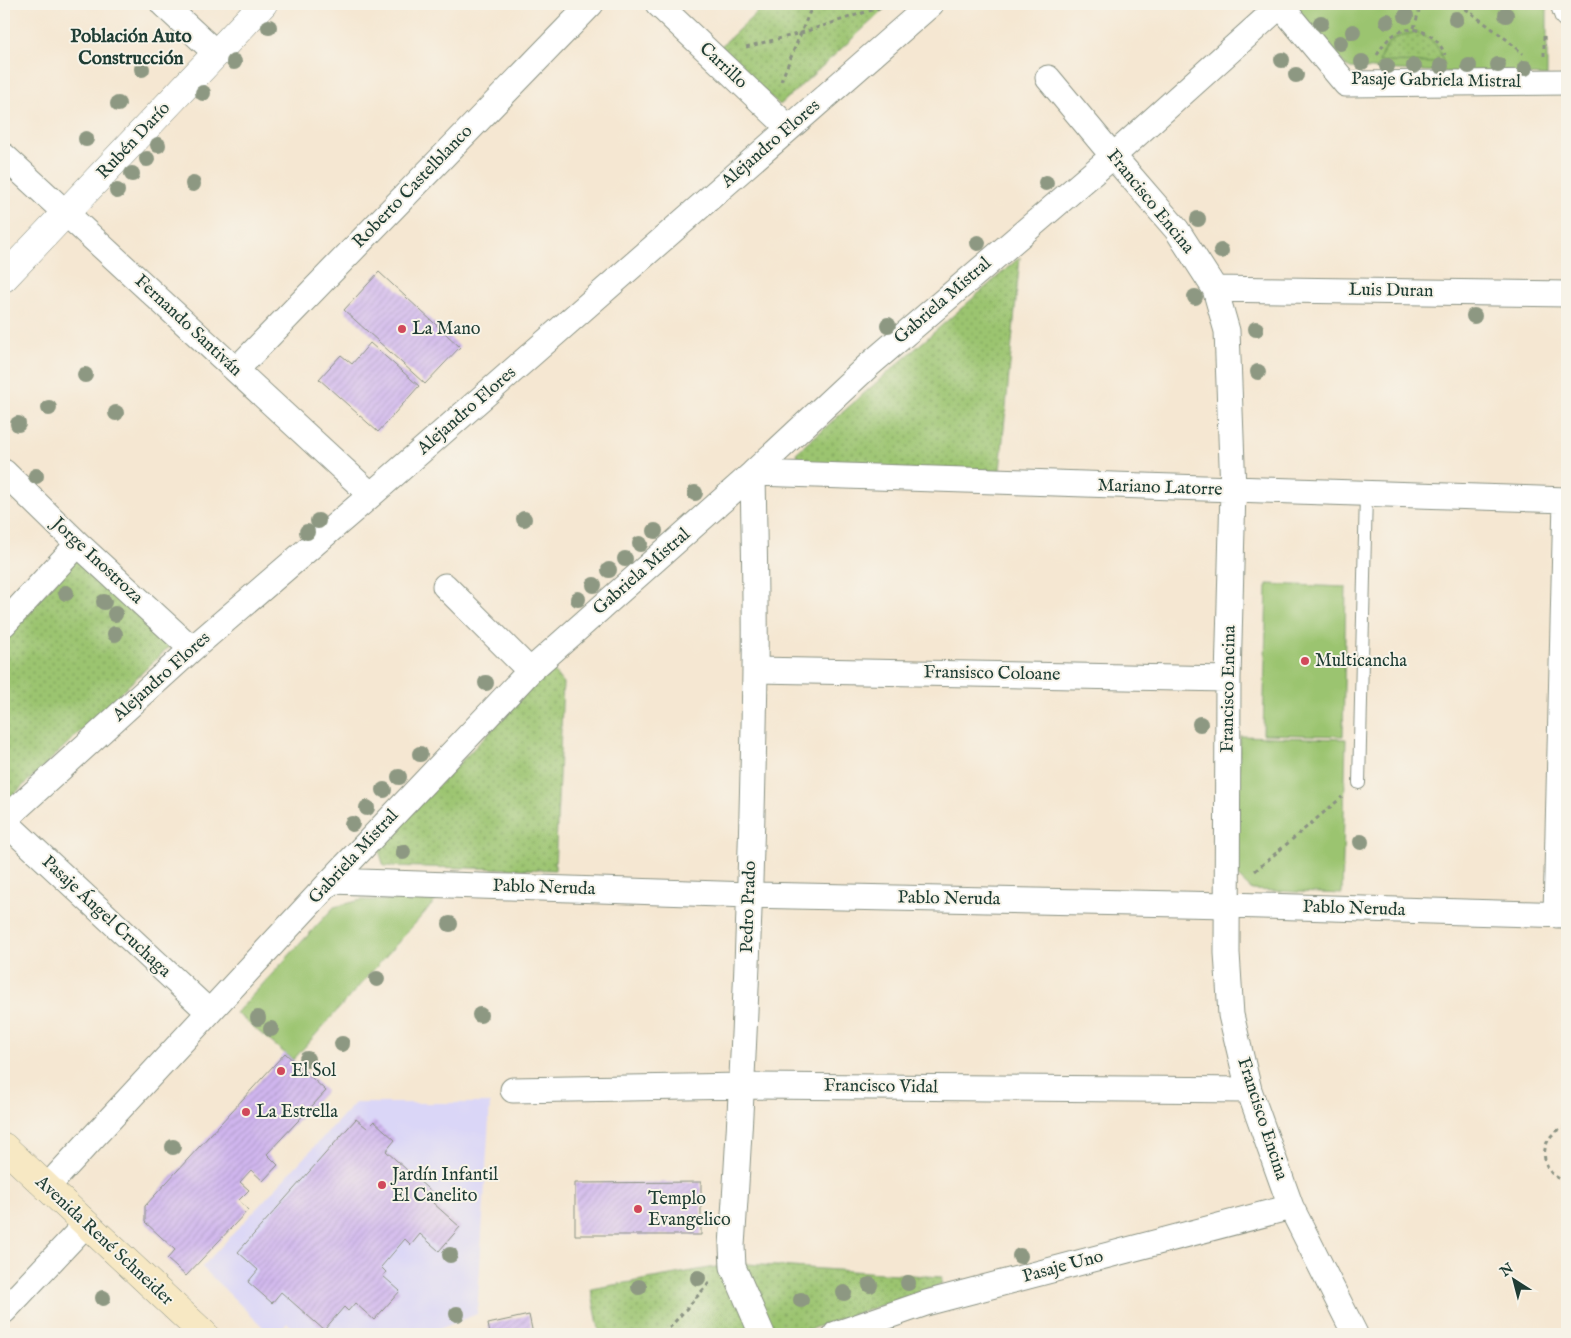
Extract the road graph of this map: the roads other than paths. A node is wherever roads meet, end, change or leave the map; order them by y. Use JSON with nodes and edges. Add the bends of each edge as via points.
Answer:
{"nodes":[{"id":1,"x":163,"y":4,"type":"edge"},
{"id":2,"x":263,"y":4,"type":"edge"},
{"id":3,"x":591,"y":4,"type":"edge"},
{"id":4,"x":658,"y":4,"type":"edge"},
{"id":5,"x":931,"y":4,"type":"edge"},
{"id":6,"x":1281,"y":4,"type":"edge"},
{"id":7,"x":1563,"y":4,"type":"edge"},
{"id":8,"x":1567,"y":15,"type":"edge"},
{"id":9,"x":217,"y":54,"type":"junction"},
{"id":10,"x":1048,"y":78,"type":"dead end"},
{"id":11,"x":1552,"y":79,"type":"edge"},
{"id":12,"x":789,"y":128,"type":"junction"},
{"id":13,"x":4,"y":156,"type":"edge"},
{"id":14,"x":1113,"y":156,"type":"junction"},
{"id":15,"x":66,"y":213,"type":"junction"},
{"id":16,"x":4,"y":278,"type":"edge"},
{"id":17,"x":1215,"y":289,"type":"junction"},
{"id":18,"x":1567,"y":294,"type":"edge"},
{"id":19,"x":236,"y":370,"type":"junction"},
{"id":20,"x":4,"y":472,"type":"edge"},
{"id":21,"x":753,"y":473,"type":"junction"},
{"id":22,"x":1233,"y":490,"type":"junction"},
{"id":23,"x":1366,"y":494,"type":"junction"},
{"id":24,"x":371,"y":495,"type":"junction"},
{"id":25,"x":1567,"y":500,"type":"edge"},
{"id":26,"x":78,"y":544,"type":"junction"},
{"id":27,"x":445,"y":586,"type":"dead end"},
{"id":28,"x":4,"y":624,"type":"edge"},
{"id":29,"x":192,"y":649,"type":"junction"},
{"id":30,"x":755,"y":670,"type":"junction"},
{"id":31,"x":530,"y":671,"type":"junction"},
{"id":32,"x":1228,"y":678,"type":"junction"},
{"id":33,"x":1358,"y":783,"type":"road end"},
{"id":34,"x":4,"y":821,"type":"edge"},
{"id":35,"x":331,"y":882,"type":"junction"},
{"id":36,"x":750,"y":895,"type":"junction"},
{"id":37,"x":1228,"y":905,"type":"junction"},
{"id":38,"x":1561,"y":915,"type":"edge"},
{"id":39,"x":209,"y":1012,"type":"junction"},
{"id":40,"x":742,"y":1086,"type":"junction"},
{"id":41,"x":513,"y":1090,"type":"dead end"},
{"id":42,"x":1249,"y":1090,"type":"junction"},
{"id":43,"x":4,"y":1147,"type":"edge"},
{"id":44,"x":47,"y":1187,"type":"junction"},
{"id":45,"x":1291,"y":1207,"type":"junction"},
{"id":46,"x":86,"y":1224,"type":"junction"},
{"id":47,"x":4,"y":1311,"type":"edge"},
{"id":48,"x":204,"y":1334,"type":"edge"},
{"id":49,"x":762,"y":1334,"type":"edge"},
{"id":50,"x":836,"y":1334,"type":"edge"},
{"id":51,"x":1355,"y":1334,"type":"edge"}],
"edges":[{"from":1,"to":9,"type":"street"},
{"from":2,"to":9,"type":"street","name":"Rubén Darío"},
{"from":3,"to":19,"type":"street","name":"Roberto Castelblanco"},
{"from":4,"to":12,"type":"street","name":"Carrillo"},
{"from":5,"to":12,"type":"street","name":"Alejandro Flores"},
{"from":6,"to":11,"type":"street","name":"Pasaje Gabriela Mistral","via":[[1346,84]]},
{"from":6,"to":14,"type":"street","name":"Gabriela Mistral"},
{"from":7,"to":8,"type":"street"},
{"from":9,"to":15,"type":"street","name":"Rubén Darío"},
{"from":10,"to":14,"type":"street","name":"Francisco Encina"},
{"from":12,"to":24,"type":"street","name":"Alejandro Flores"},
{"from":13,"to":15,"type":"street","name":"Fernando Santiván"},
{"from":14,"to":17,"type":"street","name":"Francisco Encina","via":[[1177,230]]},
{"from":14,"to":21,"type":"street","name":"Gabriela Mistral","via":[[869,365]]},
{"from":15,"to":16,"type":"street","name":"Rubén Darío"},
{"from":15,"to":19,"type":"street","name":"Fernando Santiván"},
{"from":17,"to":18,"type":"street","name":"Luis Duran"},
{"from":17,"to":22,"type":"street","name":"Francisco Encina","via":[[1227,331]]},
{"from":19,"to":24,"type":"street","name":"Fernando Santiván"},
{"from":20,"to":26,"type":"street","name":"Jorge Inostroza"},
{"from":21,"to":22,"type":"street","name":"Mariano Latorre"},
{"from":21,"to":30,"type":"street","name":"Pedro Prado"},
{"from":21,"to":31,"type":"street","name":"Gabriela Mistral"},
{"from":22,"to":23,"type":"street","name":"Mariano Latorre"},
{"from":22,"to":32,"type":"street","name":"Francisco Encina"},
{"from":23,"to":25,"type":"street","name":"Mariano Latorre"},
{"from":23,"to":33,"type":"lane"},
{"from":24,"to":29,"type":"street","name":"Alejandro Flores"},
{"from":25,"to":38,"type":"street"},
{"from":26,"to":28,"type":"street"},
{"from":26,"to":29,"type":"street","name":"Jorge Inostroza"},
{"from":27,"to":31,"type":"street"},
{"from":29,"to":34,"type":"street","name":"Alejandro Flores"},
{"from":30,"to":32,"type":"street","name":"Fransisco Coloane"},
{"from":30,"to":36,"type":"street","name":"Pedro Prado"},
{"from":31,"to":35,"type":"street","name":"Gabriela Mistral"},
{"from":32,"to":37,"type":"street","name":"Francisco Encina"},
{"from":34,"to":39,"type":"street","name":"Pasaje Ángel Cruchaga"},
{"from":35,"to":36,"type":"street","name":"Pablo Neruda"},
{"from":35,"to":39,"type":"street","name":"Gabriela Mistral"},
{"from":36,"to":37,"type":"street","name":"Pablo Neruda"},
{"from":36,"to":40,"type":"street","name":"Pedro Prado"},
{"from":37,"to":38,"type":"street","name":"Pablo Neruda"},
{"from":37,"to":42,"type":"street","name":"Francisco Encina","via":[[1227,952],[1232,1015]]},
{"from":39,"to":44,"type":"street","name":"Gabriela Mistral"},
{"from":40,"to":41,"type":"street","name":"Francisco Vidal"},
{"from":40,"to":42,"type":"street","name":"Francisco Vidal"},
{"from":40,"to":49,"type":"street","name":"Pedro Prado","via":[[733,1266]]},
{"from":42,"to":45,"type":"street","name":"Francisco Encina"},
{"from":43,"to":44,"type":"main road","name":"Avenida René Schneider"},
{"from":44,"to":46,"type":"main road","name":"Avenida René Schneider"},
{"from":45,"to":50,"type":"street","name":"Pasaje Uno","via":[[926,1303]]},
{"from":45,"to":51,"type":"street","name":"Francisco Encina"},
{"from":46,"to":47,"type":"street"},
{"from":46,"to":48,"type":"main road","name":"Avenida René Schneider"}]}
